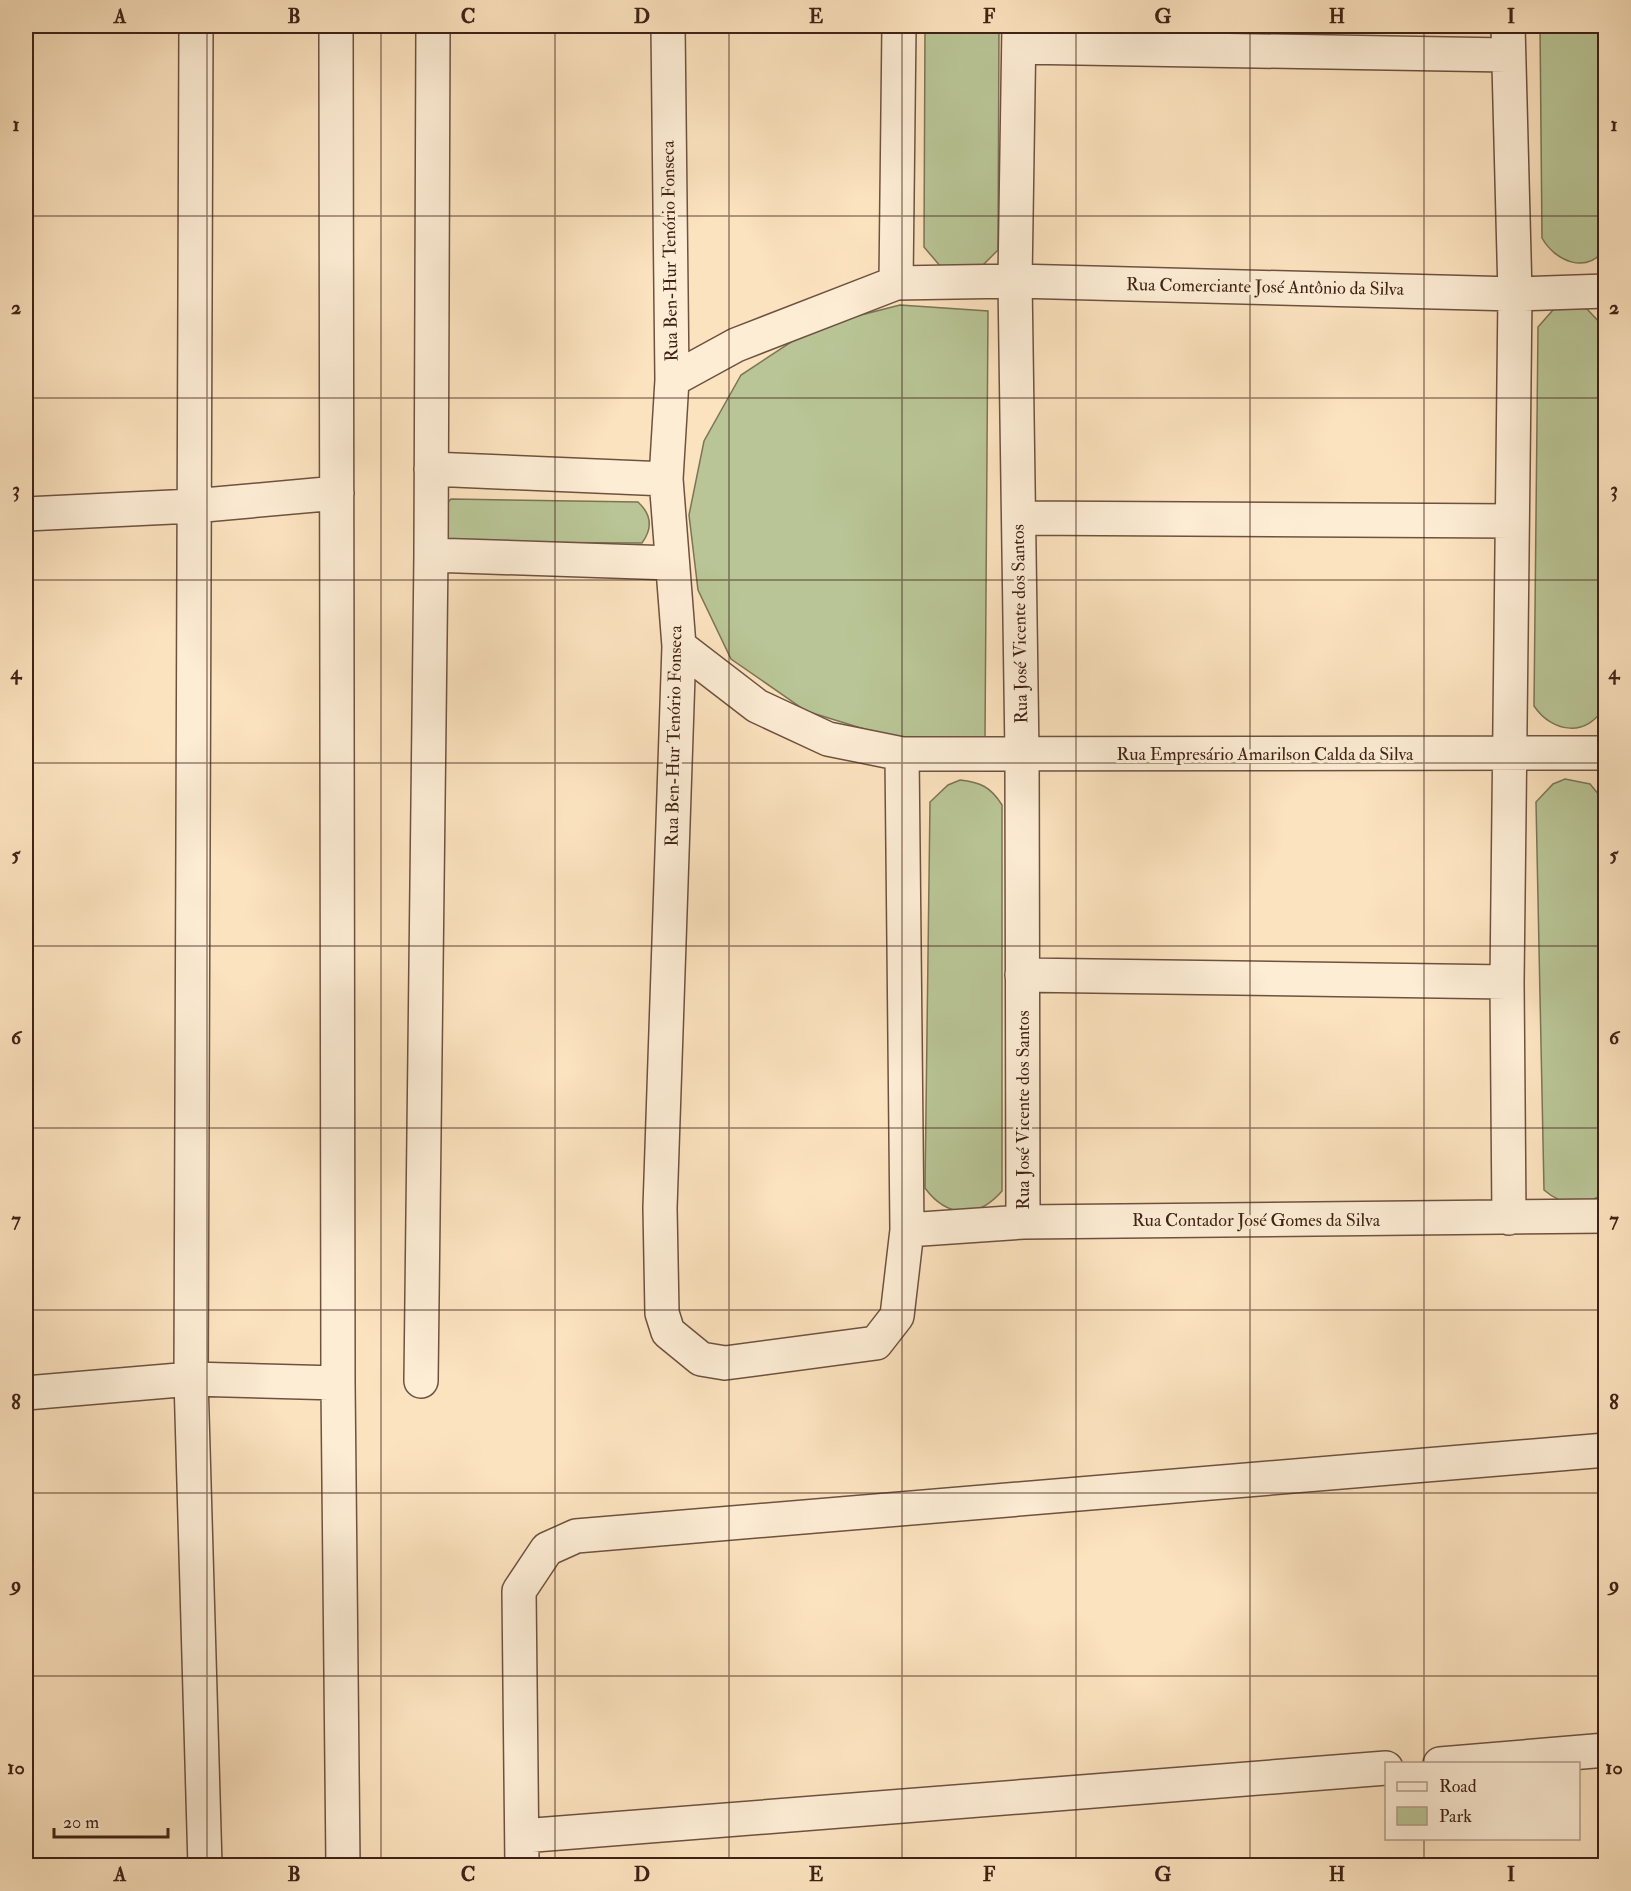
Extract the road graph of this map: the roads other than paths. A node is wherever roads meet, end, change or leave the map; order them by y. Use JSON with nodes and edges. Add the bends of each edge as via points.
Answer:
{"nodes":[{"id":1,"x":196,"y":26,"type":"edge"},
{"id":2,"x":336,"y":26,"type":"edge"},
{"id":3,"x":433,"y":26,"type":"edge"},
{"id":4,"x":668,"y":26,"type":"edge"},
{"id":5,"x":900,"y":26,"type":"edge"},
{"id":6,"x":1019,"y":36,"type":"edge"},
{"id":7,"x":1507,"y":40,"type":"edge"},
{"id":8,"x":1015,"y":281,"type":"junction"},
{"id":9,"x":896,"y":283,"type":"junction"},
{"id":10,"x":1605,"y":291,"type":"edge"},
{"id":11,"x":1515,"y":294,"type":"junction"},
{"id":12,"x":672,"y":380,"type":"junction"},
{"id":13,"x":431,"y":469,"type":"junction"},
{"id":14,"x":666,"y":479,"type":"junction"},
{"id":15,"x":337,"y":493,"type":"junction"},
{"id":16,"x":193,"y":506,"type":"junction"},
{"id":17,"x":26,"y":514,"type":"edge"},
{"id":18,"x":1019,"y":518,"type":"junction"},
{"id":19,"x":1512,"y":520,"type":"junction"},
{"id":20,"x":431,"y":555,"type":"junction"},
{"id":21,"x":671,"y":563,"type":"junction"},
{"id":22,"x":678,"y":646,"type":"junction"},
{"id":23,"x":1605,"y":753,"type":"edge"},
{"id":24,"x":902,"y":754,"type":"junction"},
{"id":25,"x":1022,"y":754,"type":"junction"},
{"id":26,"x":1509,"y":754,"type":"junction"},
{"id":27,"x":1022,"y":975,"type":"junction"},
{"id":28,"x":1507,"y":982,"type":"junction"},
{"id":29,"x":1605,"y":1216,"type":"edge"},
{"id":30,"x":1509,"y":1218,"type":"junction"},
{"id":31,"x":1023,"y":1222,"type":"junction"},
{"id":32,"x":907,"y":1230,"type":"junction"},
{"id":33,"x":191,"y":1379,"type":"junction"},
{"id":34,"x":421,"y":1381,"type":"dead end"},
{"id":35,"x":338,"y":1383,"type":"junction"},
{"id":36,"x":26,"y":1393,"type":"edge"},
{"id":37,"x":1605,"y":1450,"type":"edge"},
{"id":38,"x":1605,"y":1750,"type":"edge"},
{"id":39,"x":1464,"y":1762,"type":"edge"},
{"id":40,"x":1385,"y":1768,"type":"edge"},
{"id":41,"x":522,"y":1851,"type":"edge"},
{"id":42,"x":205,"y":1866,"type":"edge"},
{"id":43,"x":343,"y":1866,"type":"edge"}],
"edges":[{"from":1,"to":16,"type":"street"},
{"from":2,"to":15,"type":"street"},
{"from":3,"to":13,"type":"street"},
{"from":4,"to":12,"type":"street","name":"Rua Ben-Hur Tenório Fonseca"},
{"from":5,"to":9,"type":"street"},
{"from":6,"to":7,"type":"street"},
{"from":6,"to":8,"type":"street","name":"Rua José Vicente dos Santos"},
{"from":7,"to":11,"type":"street"},
{"from":8,"to":9,"type":"street","name":"Rua Comerciante José Antônio da Silva"},
{"from":8,"to":11,"type":"street","name":"Rua Comerciante José Antônio da Silva"},
{"from":8,"to":18,"type":"street","name":"Rua José Vicente dos Santos"},
{"from":9,"to":12,"type":"street","via":[[736,345]]},
{"from":10,"to":11,"type":"street","name":"Rua Comerciante José Antônio da Silva"},
{"from":11,"to":19,"type":"street"},
{"from":12,"to":14,"type":"street","name":"Rua Ben-Hur Tenório Fonseca"},
{"from":13,"to":14,"type":"street"},
{"from":13,"to":20,"type":"street"},
{"from":14,"to":21,"type":"street","name":"Rua Ben-Hur Tenório Fonseca"},
{"from":15,"to":16,"type":"street"},
{"from":15,"to":35,"type":"street"},
{"from":16,"to":17,"type":"street"},
{"from":16,"to":33,"type":"street"},
{"from":18,"to":19,"type":"street"},
{"from":18,"to":25,"type":"street","name":"Rua José Vicente dos Santos"},
{"from":19,"to":26,"type":"street"},
{"from":20,"to":21,"type":"street"},
{"from":20,"to":34,"type":"street"},
{"from":21,"to":22,"type":"street","name":"Rua Ben-Hur Tenório Fonseca"},
{"from":22,"to":24,"type":"street","name":"Rua Empresário Amarilson Calda da Silva","via":[[757,706],[828,739]]},
{"from":22,"to":32,"type":"street","name":"Rua Ben-Hur Tenório Fonseca","via":[[660,1208],[662,1313],[668,1332],[701,1359],[724,1363],[876,1343],[897,1316]]},
{"from":23,"to":26,"type":"street","name":"Rua Empresário Amarilson Calda da Silva"},
{"from":24,"to":25,"type":"street","name":"Rua Empresário Amarilson Calda da Silva"},
{"from":24,"to":32,"type":"street"},
{"from":25,"to":26,"type":"street","name":"Rua Empresário Amarilson Calda da Silva"},
{"from":25,"to":27,"type":"street","name":"Rua José Vicente dos Santos"},
{"from":26,"to":28,"type":"street"},
{"from":27,"to":28,"type":"street"},
{"from":27,"to":31,"type":"street","name":"Rua José Vicente dos Santos"},
{"from":28,"to":30,"type":"street"},
{"from":29,"to":30,"type":"street","name":"Rua Contador José Gomes da Silva"},
{"from":30,"to":31,"type":"street","name":"Rua Contador José Gomes da Silva"},
{"from":31,"to":32,"type":"street","name":"Rua Contador José Gomes da Silva"},
{"from":33,"to":35,"type":"street"},
{"from":33,"to":36,"type":"street"},
{"from":33,"to":42,"type":"street"},
{"from":35,"to":43,"type":"street"},
{"from":37,"to":41,"type":"street","via":[[576,1536],[547,1549],[519,1591]]},
{"from":38,"to":39,"type":"street"},
{"from":40,"to":41,"type":"street"}]}
